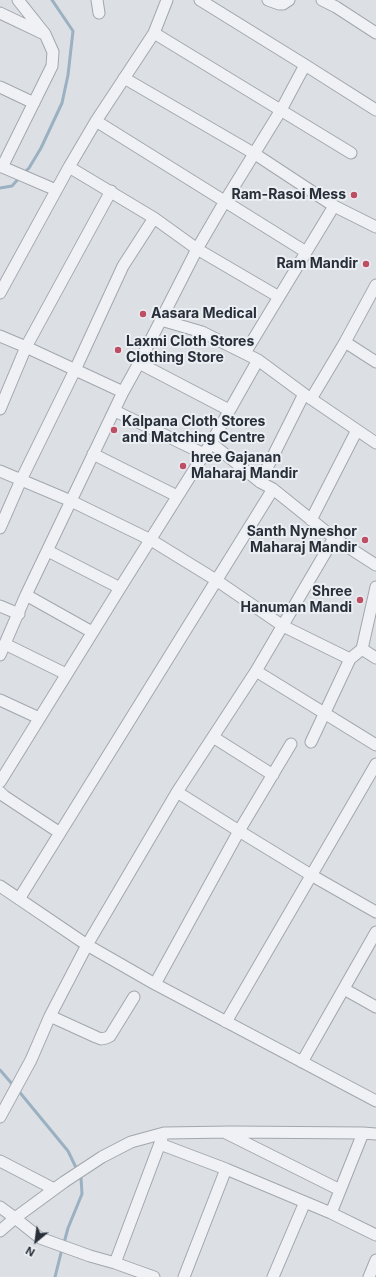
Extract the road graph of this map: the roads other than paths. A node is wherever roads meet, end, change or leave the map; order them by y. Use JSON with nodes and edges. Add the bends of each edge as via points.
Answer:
{"nodes":[{"id":1,"x":18,"y":0,"type":"edge"},
{"id":2,"x":97,"y":0,"type":"edge"},
{"id":3,"x":167,"y":0,"type":"edge"},
{"id":4,"x":200,"y":0,"type":"edge"},
{"id":5,"x":268,"y":0,"type":"edge"},
{"id":6,"x":289,"y":0,"type":"edge"},
{"id":7,"x":322,"y":0,"type":"edge"},
{"id":8,"x":338,"y":4,"type":"edge"},
{"id":9,"x":0,"y":13,"type":"edge"},
{"id":10,"x":99,"y":13,"type":"dead end"},
{"id":11,"x":154,"y":32,"type":"junction"},
{"id":12,"x":376,"y":33,"type":"edge"},
{"id":13,"x":45,"y":34,"type":"junction"},
{"id":14,"x":305,"y":65,"type":"junction"},
{"id":15,"x":124,"y":78,"type":"junction"},
{"id":16,"x":0,"y":87,"type":"edge"},
{"id":17,"x":34,"y":103,"type":"junction"},
{"id":18,"x":281,"y":110,"type":"junction"},
{"id":19,"x":376,"y":110,"type":"edge"},
{"id":20,"x":96,"y":121,"type":"junction"},
{"id":21,"x":351,"y":153,"type":"dead end"},
{"id":22,"x":255,"y":154,"type":"junction"},
{"id":23,"x":1,"y":167,"type":"edge"},
{"id":24,"x":69,"y":167,"type":"junction"},
{"id":25,"x":56,"y":190,"type":"junction"},
{"id":26,"x":111,"y":191,"type":"junction"},
{"id":27,"x":225,"y":201,"type":"junction"},
{"id":28,"x":334,"y":206,"type":"junction"},
{"id":29,"x":154,"y":218,"type":"junction"},
{"id":30,"x":376,"y":227,"type":"edge"},
{"id":31,"x":197,"y":249,"type":"junction"},
{"id":32,"x":306,"y":252,"type":"junction"},
{"id":33,"x":376,"y":285,"type":"edge"},
{"id":34,"x":0,"y":293,"type":"edge"},
{"id":35,"x":279,"y":297,"type":"junction"},
{"id":36,"x":161,"y":320,"type":"junction"},
{"id":37,"x":0,"y":336,"type":"edge"},
{"id":38,"x":345,"y":342,"type":"junction"},
{"id":39,"x":26,"y":346,"type":"junction"},
{"id":40,"x":244,"y":353,"type":"junction"},
{"id":41,"x":258,"y":360,"type":"junction"},
{"id":42,"x":376,"y":362,"type":"edge"},
{"id":43,"x":139,"y":363,"type":"junction"},
{"id":44,"x":75,"y":370,"type":"junction"},
{"id":45,"x":123,"y":392,"type":"junction"},
{"id":46,"x":308,"y":396,"type":"junction"},
{"id":47,"x":0,"y":409,"type":"edge"},
{"id":48,"x":229,"y":410,"type":"junction"},
{"id":49,"x":114,"y":411,"type":"junction"},
{"id":50,"x":358,"y":430,"type":"junction"},
{"id":51,"x":210,"y":443,"type":"junction"},
{"id":52,"x":376,"y":443,"type":"edge"},
{"id":53,"x":93,"y":454,"type":"junction"},
{"id":54,"x":204,"y":454,"type":"junction"},
{"id":55,"x":0,"y":471,"type":"edge"},
{"id":56,"x":21,"y":480,"type":"junction"},
{"id":57,"x":260,"y":482,"type":"junction"},
{"id":58,"x":273,"y":490,"type":"junction"},
{"id":59,"x":177,"y":496,"type":"junction"},
{"id":60,"x":71,"y":501,"type":"junction"},
{"id":61,"x":311,"y":520,"type":"junction"},
{"id":62,"x":0,"y":528,"type":"edge"},
{"id":63,"x":334,"y":538,"type":"junction"},
{"id":64,"x":151,"y":540,"type":"junction"},
{"id":65,"x":48,"y":551,"type":"junction"},
{"id":66,"x":376,"y":565,"type":"edge"},
{"id":67,"x":216,"y":580,"type":"junction"},
{"id":68,"x":376,"y":587,"type":"edge"},
{"id":69,"x":120,"y":588,"type":"junction"},
{"id":70,"x":26,"y":595,"type":"junction"},
{"id":71,"x":0,"y":606,"type":"edge"},
{"id":72,"x":18,"y":614,"type":"junction"},
{"id":73,"x":282,"y":626,"type":"junction"},
{"id":74,"x":92,"y":632,"type":"junction"},
{"id":75,"x":5,"y":644,"type":"junction"},
{"id":76,"x":362,"y":649,"type":"junction"},
{"id":77,"x":0,"y":655,"type":"edge"},
{"id":78,"x":376,"y":658,"type":"edge"},
{"id":79,"x":350,"y":659,"type":"junction"},
{"id":80,"x":256,"y":671,"type":"junction"},
{"id":81,"x":66,"y":674,"type":"junction"},
{"id":82,"x":0,"y":700,"type":"edge"},
{"id":83,"x":325,"y":713,"type":"junction"},
{"id":84,"x":39,"y":718,"type":"junction"},
{"id":85,"x":213,"y":737,"type":"junction"},
{"id":86,"x":311,"y":742,"type":"dead end"},
{"id":87,"x":291,"y":744,"type":"dead end"},
{"id":88,"x":376,"y":745,"type":"edge"},
{"id":89,"x":376,"y":764,"type":"edge"},
{"id":90,"x":273,"y":775,"type":"junction"},
{"id":91,"x":0,"y":782,"type":"edge"},
{"id":92,"x":0,"y":792,"type":"edge"},
{"id":93,"x":177,"y":792,"type":"junction"},
{"id":94,"x":239,"y":831,"type":"junction"},
{"id":95,"x":60,"y":833,"type":"junction"},
{"id":96,"x":311,"y":875,"type":"junction"},
{"id":97,"x":0,"y":886,"type":"edge"},
{"id":98,"x":19,"y":899,"type":"junction"},
{"id":99,"x":376,"y":912,"type":"edge"},
{"id":100,"x":376,"y":932,"type":"edge"},
{"id":101,"x":87,"y":945,"type":"junction"},
{"id":102,"x":155,"y":984,"type":"junction"},
{"id":103,"x":344,"y":990,"type":"junction"},
{"id":104,"x":134,"y":997,"type":"dead end"},
{"id":105,"x":376,"y":1007,"type":"edge"},
{"id":106,"x":50,"y":1016,"type":"junction"},
{"id":107,"x":226,"y":1022,"type":"junction"},
{"id":108,"x":302,"y":1062,"type":"junction"},
{"id":109,"x":376,"y":1101,"type":"edge"},
{"id":110,"x":0,"y":1117,"type":"edge"},
{"id":111,"x":224,"y":1132,"type":"junction"},
{"id":112,"x":164,"y":1133,"type":"junction"},
{"id":113,"x":363,"y":1133,"type":"junction"},
{"id":114,"x":376,"y":1134,"type":"edge"},
{"id":115,"x":160,"y":1144,"type":"junction"},
{"id":116,"x":0,"y":1161,"type":"edge"},
{"id":117,"x":226,"y":1169,"type":"junction"},
{"id":118,"x":54,"y":1189,"type":"junction"},
{"id":119,"x":340,"y":1190,"type":"junction"},
{"id":120,"x":305,"y":1202,"type":"junction"},
{"id":121,"x":0,"y":1207,"type":"edge"},
{"id":122,"x":331,"y":1213,"type":"junction"},
{"id":123,"x":15,"y":1218,"type":"junction"},
{"id":124,"x":0,"y":1231,"type":"edge"},
{"id":125,"x":376,"y":1235,"type":"edge"},
{"id":126,"x":376,"y":1260,"type":"edge"},
{"id":127,"x":115,"y":1263,"type":"junction"},
{"id":128,"x":154,"y":1277,"type":"edge"},
{"id":129,"x":184,"y":1277,"type":"edge"},
{"id":130,"x":273,"y":1277,"type":"edge"},
{"id":131,"x":369,"y":1277,"type":"edge"}],
"edges":[{"from":1,"to":13,"type":"street"},
{"from":2,"to":10,"type":"street"},
{"from":3,"to":11,"type":"street"},
{"from":4,"to":14,"type":"street"},
{"from":5,"to":6,"type":"street","via":[[283,4]]},
{"from":7,"to":8,"type":"street"},
{"from":8,"to":12,"type":"street"},
{"from":9,"to":13,"type":"street"},
{"from":11,"to":15,"type":"street"},
{"from":11,"to":18,"type":"street"},
{"from":13,"to":17,"type":"street","via":[[53,52],[52,66]]},
{"from":14,"to":18,"type":"street"},
{"from":14,"to":19,"type":"street"},
{"from":15,"to":20,"type":"street"},
{"from":15,"to":22,"type":"street"},
{"from":16,"to":17,"type":"street"},
{"from":17,"to":23,"type":"street"},
{"from":18,"to":21,"type":"street"},
{"from":18,"to":22,"type":"street"},
{"from":20,"to":24,"type":"street"},
{"from":20,"to":27,"type":"street"},
{"from":22,"to":27,"type":"street"},
{"from":22,"to":28,"type":"street"},
{"from":23,"to":25,"type":"street"},
{"from":24,"to":25,"type":"street"},
{"from":24,"to":26,"type":"street"},
{"from":25,"to":34,"type":"street"},
{"from":26,"to":29,"type":"street"},
{"from":26,"to":39,"type":"street"},
{"from":27,"to":31,"type":"street"},
{"from":27,"to":32,"type":"street"},
{"from":28,"to":30,"type":"street"},
{"from":28,"to":32,"type":"street"},
{"from":29,"to":31,"type":"street"},
{"from":29,"to":44,"type":"street","via":[[123,266]]},
{"from":31,"to":35,"type":"street"},
{"from":31,"to":36,"type":"street"},
{"from":32,"to":35,"type":"street"},
{"from":33,"to":38,"type":"street"},
{"from":35,"to":40,"type":"street"},
{"from":36,"to":40,"type":"street","via":[[202,332]]},
{"from":36,"to":43,"type":"street"},
{"from":37,"to":39,"type":"street"},
{"from":38,"to":42,"type":"street"},
{"from":38,"to":46,"type":"street"},
{"from":39,"to":44,"type":"street"},
{"from":39,"to":47,"type":"street"},
{"from":40,"to":41,"type":"street"},
{"from":41,"to":46,"type":"street"},
{"from":41,"to":48,"type":"street"},
{"from":43,"to":45,"type":"street"},
{"from":43,"to":48,"type":"street"},
{"from":44,"to":45,"type":"street"},
{"from":44,"to":56,"type":"street"},
{"from":45,"to":49,"type":"street"},
{"from":46,"to":50,"type":"street"},
{"from":46,"to":57,"type":"street"},
{"from":48,"to":51,"type":"street"},
{"from":49,"to":53,"type":"street"},
{"from":49,"to":54,"type":"street"},
{"from":50,"to":52,"type":"street"},
{"from":50,"to":61,"type":"street"},
{"from":51,"to":54,"type":"street"},
{"from":51,"to":57,"type":"street"},
{"from":53,"to":59,"type":"street"},
{"from":53,"to":60,"type":"street"},
{"from":54,"to":59,"type":"street"},
{"from":55,"to":56,"type":"street"},
{"from":56,"to":60,"type":"street"},
{"from":56,"to":62,"type":"street"},
{"from":57,"to":58,"type":"street"},
{"from":58,"to":61,"type":"street"},
{"from":58,"to":67,"type":"street"},
{"from":59,"to":64,"type":"street"},
{"from":60,"to":64,"type":"street"},
{"from":60,"to":65,"type":"street"},
{"from":61,"to":63,"type":"street"},
{"from":63,"to":66,"type":"street"},
{"from":63,"to":73,"type":"street"},
{"from":64,"to":67,"type":"street"},
{"from":64,"to":69,"type":"street"},
{"from":65,"to":69,"type":"street"},
{"from":65,"to":70,"type":"street"},
{"from":67,"to":73,"type":"street"},
{"from":67,"to":95,"type":"street"},
{"from":68,"to":76,"type":"street"},
{"from":69,"to":74,"type":"street"},
{"from":70,"to":72,"type":"street"},
{"from":70,"to":74,"type":"street"},
{"from":71,"to":72,"type":"street"},
{"from":72,"to":75,"type":"street"},
{"from":73,"to":79,"type":"street"},
{"from":73,"to":80,"type":"street"},
{"from":74,"to":81,"type":"street"},
{"from":75,"to":77,"type":"street"},
{"from":75,"to":81,"type":"street"},
{"from":76,"to":78,"type":"street"},
{"from":76,"to":79,"type":"street"},
{"from":79,"to":83,"type":"street"},
{"from":80,"to":83,"type":"street"},
{"from":80,"to":85,"type":"street"},
{"from":81,"to":84,"type":"street"},
{"from":82,"to":84,"type":"street"},
{"from":83,"to":86,"type":"street"},
{"from":83,"to":88,"type":"street"},
{"from":84,"to":91,"type":"street"},
{"from":85,"to":90,"type":"street"},
{"from":85,"to":93,"type":"street"},
{"from":87,"to":90,"type":"street"},
{"from":89,"to":96,"type":"street"},
{"from":90,"to":94,"type":"street"},
{"from":92,"to":95,"type":"street"},
{"from":93,"to":94,"type":"street"},
{"from":93,"to":101,"type":"street"},
{"from":94,"to":96,"type":"street"},
{"from":94,"to":102,"type":"street"},
{"from":95,"to":98,"type":"street"},
{"from":96,"to":99,"type":"street"},
{"from":96,"to":107,"type":"street"},
{"from":97,"to":98,"type":"street"},
{"from":98,"to":101,"type":"street"},
{"from":100,"to":103,"type":"street"},
{"from":101,"to":102,"type":"street"},
{"from":101,"to":106,"type":"street"},
{"from":102,"to":107,"type":"street"},
{"from":103,"to":105,"type":"street"},
{"from":103,"to":108,"type":"street"},
{"from":104,"to":106,"type":"street","via":[[110,1036],[106,1038],[101,1039]]},
{"from":106,"to":110,"type":"street","via":[[31,1060]]},
{"from":107,"to":108,"type":"street"},
{"from":108,"to":109,"type":"street"},
{"from":111,"to":112,"type":"street"},
{"from":111,"to":113,"type":"street"},
{"from":111,"to":119,"type":"street"},
{"from":112,"to":115,"type":"street"},
{"from":112,"to":118,"type":"street","via":[[132,1142],[102,1157]]},
{"from":113,"to":114,"type":"street"},
{"from":113,"to":119,"type":"street"},
{"from":115,"to":117,"type":"street"},
{"from":115,"to":127,"type":"street"},
{"from":116,"to":118,"type":"street"},
{"from":117,"to":120,"type":"street"},
{"from":117,"to":129,"type":"street"},
{"from":118,"to":123,"type":"street"},
{"from":119,"to":122,"type":"street"},
{"from":120,"to":122,"type":"street"},
{"from":120,"to":130,"type":"street"},
{"from":121,"to":123,"type":"street"},
{"from":122,"to":125,"type":"street"},
{"from":123,"to":124,"type":"street"},
{"from":123,"to":127,"type":"street","via":[[40,1238]]},
{"from":126,"to":131,"type":"street"},
{"from":127,"to":128,"type":"street"}]}
